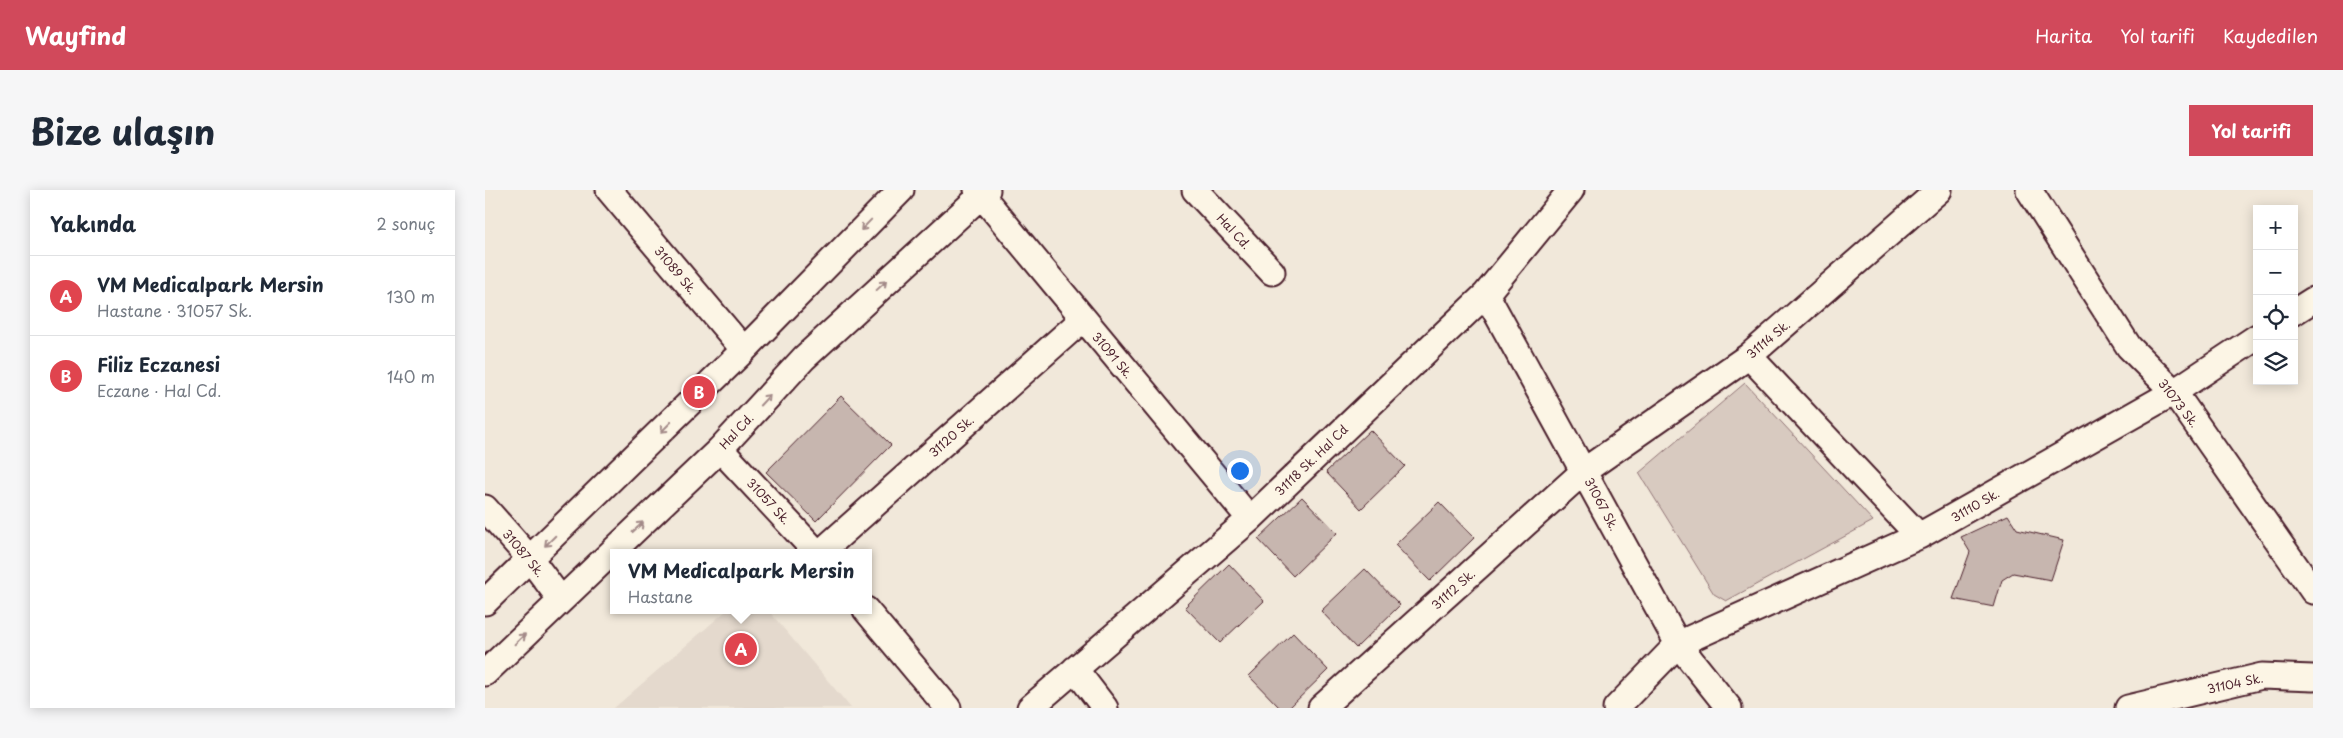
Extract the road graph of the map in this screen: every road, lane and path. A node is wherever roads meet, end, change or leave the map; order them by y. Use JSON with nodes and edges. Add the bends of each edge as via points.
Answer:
{"nodes":[{"id":1,"x":901,"y":190,"type":"edge"},
{"id":2,"x":1571,"y":190,"type":"edge"},
{"id":3,"x":1939,"y":190,"type":"edge"},
{"id":4,"x":2029,"y":190,"type":"edge"},
{"id":5,"x":982,"y":192,"type":"edge"},
{"id":6,"x":617,"y":193,"type":"edge"},
{"id":7,"x":1204,"y":193,"type":"edge"},
{"id":8,"x":1272,"y":272,"type":"dead end"},
{"id":9,"x":1486,"y":294,"type":"junction"},
{"id":10,"x":2313,"y":300,"type":"edge"},
{"id":11,"x":2298,"y":309,"type":"edge"},
{"id":12,"x":1083,"y":318,"type":"junction"},
{"id":13,"x":2253,"y":340,"type":"edge"},
{"id":14,"x":744,"y":350,"type":"junction"},
{"id":15,"x":1749,"y":356,"type":"junction"},
{"id":16,"x":2174,"y":392,"type":"junction"},
{"id":17,"x":720,"y":449,"type":"junction"},
{"id":18,"x":1584,"y":471,"type":"junction"},
{"id":19,"x":485,"y":508,"type":"edge"},
{"id":20,"x":1250,"y":519,"type":"junction"},
{"id":21,"x":1919,"y":536,"type":"junction"},
{"id":22,"x":615,"y":549,"type":"edge"},
{"id":23,"x":815,"y":549,"type":"edge"},
{"id":24,"x":823,"y":549,"type":"edge"},
{"id":25,"x":610,"y":553,"type":"edge"},
{"id":26,"x":531,"y":560,"type":"junction"},
{"id":27,"x":2313,"y":591,"type":"edge"},
{"id":28,"x":561,"y":600,"type":"junction"},
{"id":29,"x":485,"y":602,"type":"edge"},
{"id":30,"x":869,"y":614,"type":"edge"},
{"id":31,"x":1678,"y":644,"type":"junction"},
{"id":32,"x":1075,"y":669,"type":"junction"},
{"id":33,"x":485,"y":673,"type":"edge"},
{"id":34,"x":2313,"y":678,"type":"edge"},
{"id":35,"x":948,"y":708,"type":"edge"},
{"id":36,"x":1030,"y":708,"type":"edge"},
{"id":37,"x":1105,"y":708,"type":"edge"},
{"id":38,"x":1321,"y":708,"type":"edge"},
{"id":39,"x":1616,"y":708,"type":"edge"},
{"id":40,"x":1729,"y":708,"type":"edge"},
{"id":41,"x":2128,"y":708,"type":"edge"}],
"edges":[{"from":1,"to":14,"type":"street","one_way":true},
{"from":2,"to":9,"type":"street","name":"31118 Sk. Hal Cd"},
{"from":3,"to":15,"type":"street","name":"31114 Sk."},
{"from":4,"to":16,"type":"street","name":"31073 Sk.","via":[[2129,347]]},
{"from":5,"to":12,"type":"street","name":"31091 Sk."},
{"from":17,"to":5,"type":"street","name":"Hal Cd.","one_way":true,"via":[[803,358]]},
{"from":6,"to":14,"type":"street","name":"31089 Sk."},
{"from":7,"to":8,"type":"street","name":"Hal Cd."},
{"from":9,"to":18,"type":"street","name":"31067 Sk."},
{"from":9,"to":20,"type":"street","name":"31118 Sk. Hal Cd"},
{"from":10,"to":11,"type":"street"},
{"from":12,"to":20,"type":"street","name":"31091 Sk."},
{"from":12,"to":24,"type":"street","name":"31120 Sk."},
{"from":13,"to":16,"type":"street","name":"31110 Sk."},
{"from":14,"to":26,"type":"street","one_way":true},
{"from":15,"to":18,"type":"street","name":"31114 Sk."},
{"from":15,"to":21,"type":"street"},
{"from":16,"to":21,"type":"street","name":"31110 Sk."},
{"from":16,"to":27,"type":"street","name":"31073 Sk."},
{"from":22,"to":17,"type":"street","name":"Hal Cd.","one_way":true},
{"from":17,"to":23,"type":"street","name":"31057 Sk."},
{"from":18,"to":31,"type":"street","name":"31067 Sk."},
{"from":18,"to":38,"type":"street","name":"31112 Sk."},
{"from":19,"to":26,"type":"street","name":"31087 Sk."},
{"from":20,"to":32,"type":"street","name":"31118 Sk. Hal Cd"},
{"from":21,"to":31,"type":"street","name":"31110 Sk."},
{"from":28,"to":25,"type":"street","name":"Hal Cd.","one_way":true},
{"from":26,"to":28,"type":"street","name":"31087 Sk."},
{"from":26,"to":29,"type":"street"},
{"from":33,"to":28,"type":"street","name":"Hal Cd.","one_way":true},
{"from":30,"to":35,"type":"street"},
{"from":31,"to":39,"type":"street"},
{"from":31,"to":40,"type":"street","name":"31067 Sk."},
{"from":32,"to":36,"type":"street","name":"31118 Sk. Hal Cd"},
{"from":32,"to":37,"type":"street"},
{"from":34,"to":41,"type":"street","name":"31104 Sk.","via":[[2262,676]]}]}
